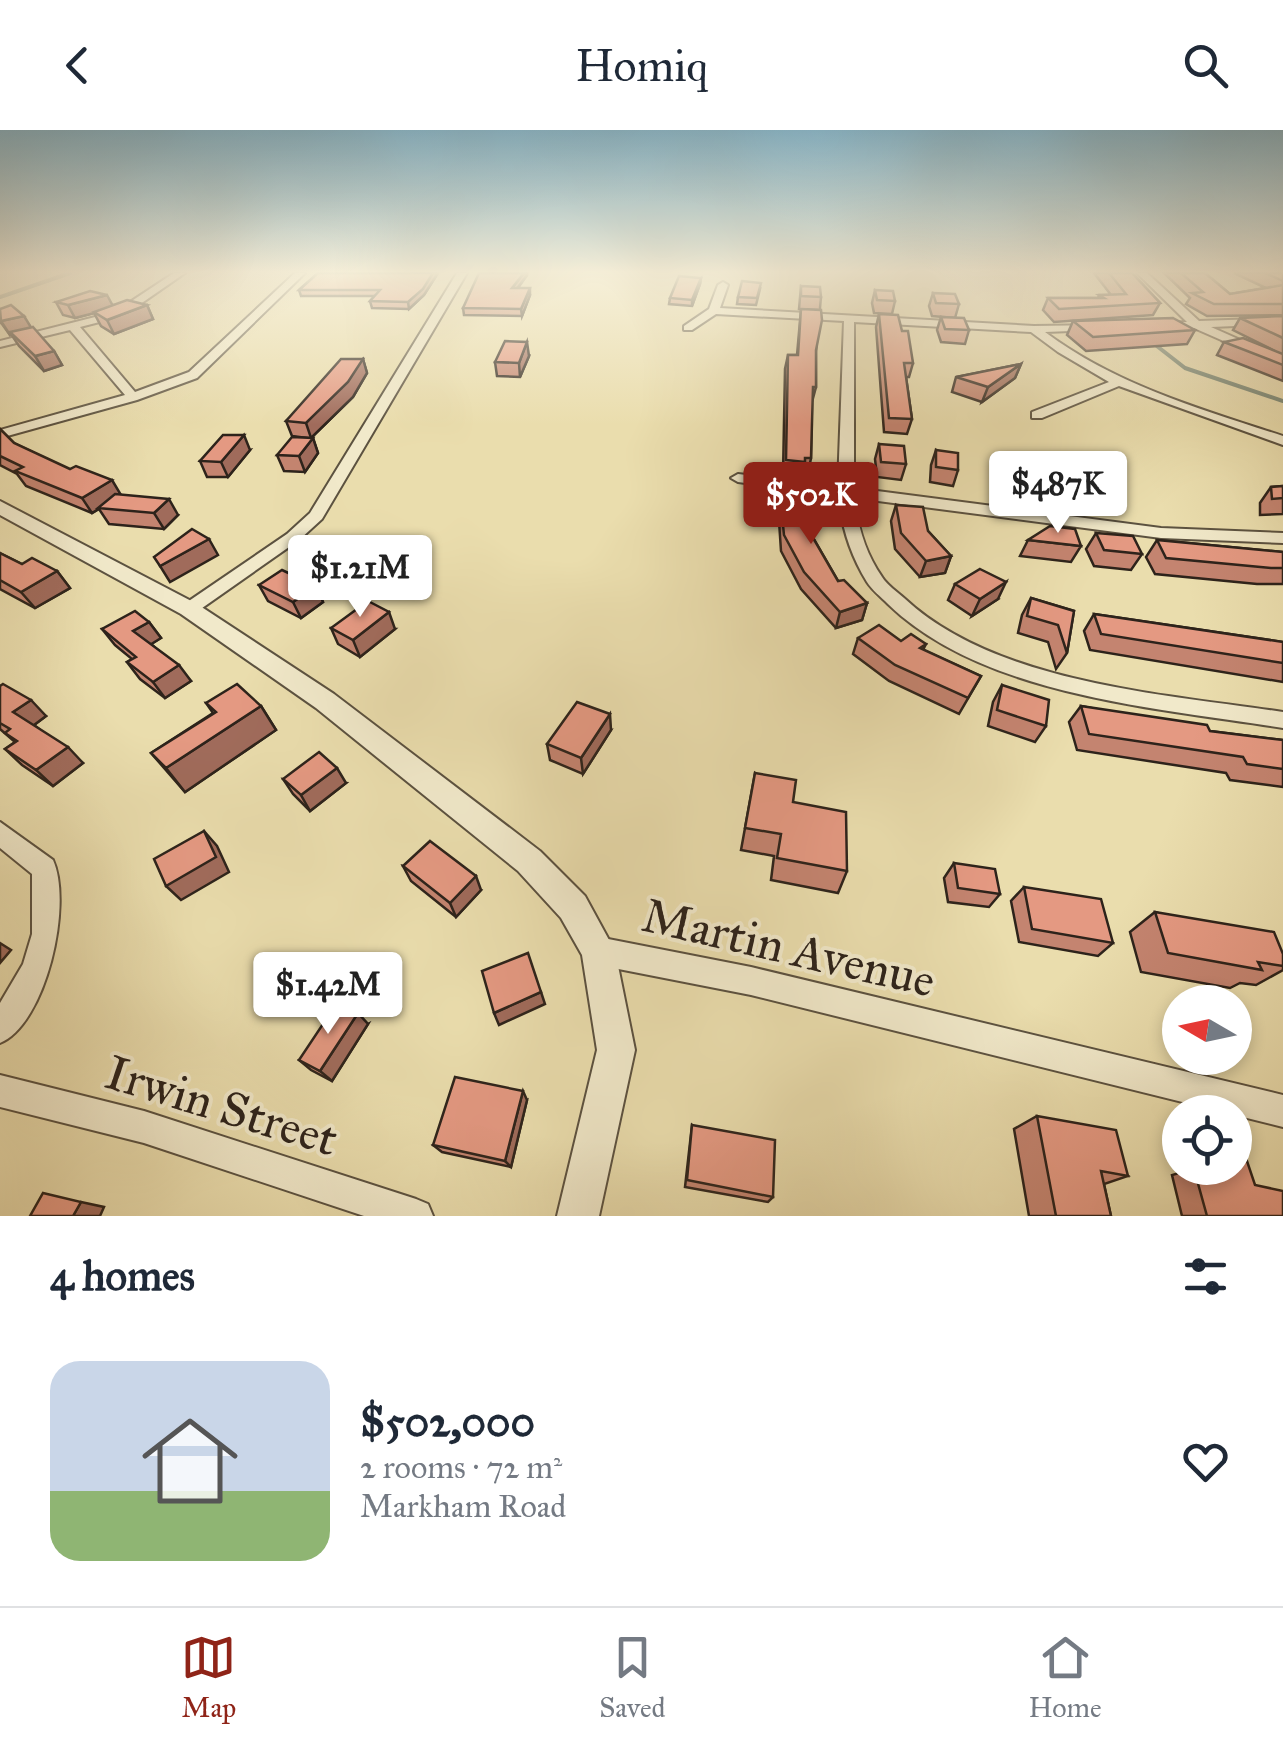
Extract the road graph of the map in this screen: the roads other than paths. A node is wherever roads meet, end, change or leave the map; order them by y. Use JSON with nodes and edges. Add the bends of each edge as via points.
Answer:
{"nodes":[{"id":1,"x":86,"y":324,"type":"edge"},
{"id":2,"x":250,"y":324,"type":"edge"},
{"id":3,"x":432,"y":324,"type":"edge"},
{"id":4,"x":695,"y":324,"type":"edge"},
{"id":5,"x":848,"y":324,"type":"edge"},
{"id":6,"x":944,"y":324,"type":"edge"},
{"id":7,"x":1220,"y":324,"type":"edge"},
{"id":8,"x":1198,"y":325,"type":"junction"},
{"id":9,"x":1141,"y":326,"type":"edge"},
{"id":10,"x":1105,"y":327,"type":"edge"},
{"id":11,"x":74,"y":328,"type":"junction"},
{"id":12,"x":688,"y":328,"type":"dead end"},
{"id":13,"x":1034,"y":329,"type":"junction"},
{"id":14,"x":0,"y":344,"type":"edge"},
{"id":15,"x":1283,"y":364,"type":"edge"},
{"id":16,"x":1117,"y":383,"type":"junction"},
{"id":17,"x":133,"y":397,"type":"junction"},
{"id":18,"x":1037,"y":415,"type":"dead end"},
{"id":19,"x":0,"y":434,"type":"edge"},
{"id":20,"x":1283,"y":441,"type":"edge"},
{"id":21,"x":738,"y":478,"type":"dead end"},
{"id":22,"x":847,"y":492,"type":"junction"},
{"id":23,"x":0,"y":507,"type":"edge"},
{"id":24,"x":1283,"y":538,"type":"edge"},
{"id":25,"x":189,"y":609,"type":"junction"},
{"id":26,"x":1283,"y":720,"type":"edge"},
{"id":27,"x":0,"y":833,"type":"edge"},
{"id":28,"x":598,"y":950,"type":"junction"},
{"id":29,"x":0,"y":1028,"type":"edge"},
{"id":30,"x":0,"y":1091,"type":"edge"},
{"id":31,"x":1283,"y":1111,"type":"edge"},
{"id":32,"x":416,"y":1216,"type":"edge"},
{"id":33,"x":578,"y":1216,"type":"edge"}],
"edges":[{"from":1,"to":11,"type":"street"},
{"from":2,"to":17,"type":"street","via":[[193,375]]},
{"from":3,"to":25,"type":"street","via":[[316,516]]},
{"from":4,"to":12,"type":"street"},
{"from":5,"to":22,"type":"street"},
{"from":6,"to":13,"type":"street"},
{"from":7,"to":8,"type":"street"},
{"from":8,"to":9,"type":"street"},
{"from":8,"to":15,"type":"street"},
{"from":10,"to":13,"type":"street"},
{"from":11,"to":14,"type":"street"},
{"from":11,"to":17,"type":"street"},
{"from":13,"to":16,"type":"street"},
{"from":16,"to":18,"type":"street"},
{"from":16,"to":20,"type":"street"},
{"from":17,"to":19,"type":"street"},
{"from":21,"to":22,"type":"street"},
{"from":22,"to":24,"type":"street","via":[[1161,533]]},
{"from":22,"to":26,"type":"street","via":[[856,543],[878,586],[948,642],[1065,682]]},
{"from":23,"to":25,"type":"street","name":"Martin Avenue"},
{"from":25,"to":28,"type":"street","name":"Martin Avenue","via":[[326,701],[529,861],[573,908]]},
{"from":27,"to":29,"type":"street","via":[[44,868],[50,905],[44,950]]},
{"from":28,"to":31,"type":"street","name":"Martin Avenue"},
{"from":28,"to":33,"type":"street","via":[[616,1050]]},
{"from":30,"to":32,"type":"street","name":"Irwin Street","via":[[144,1126]]}]}
